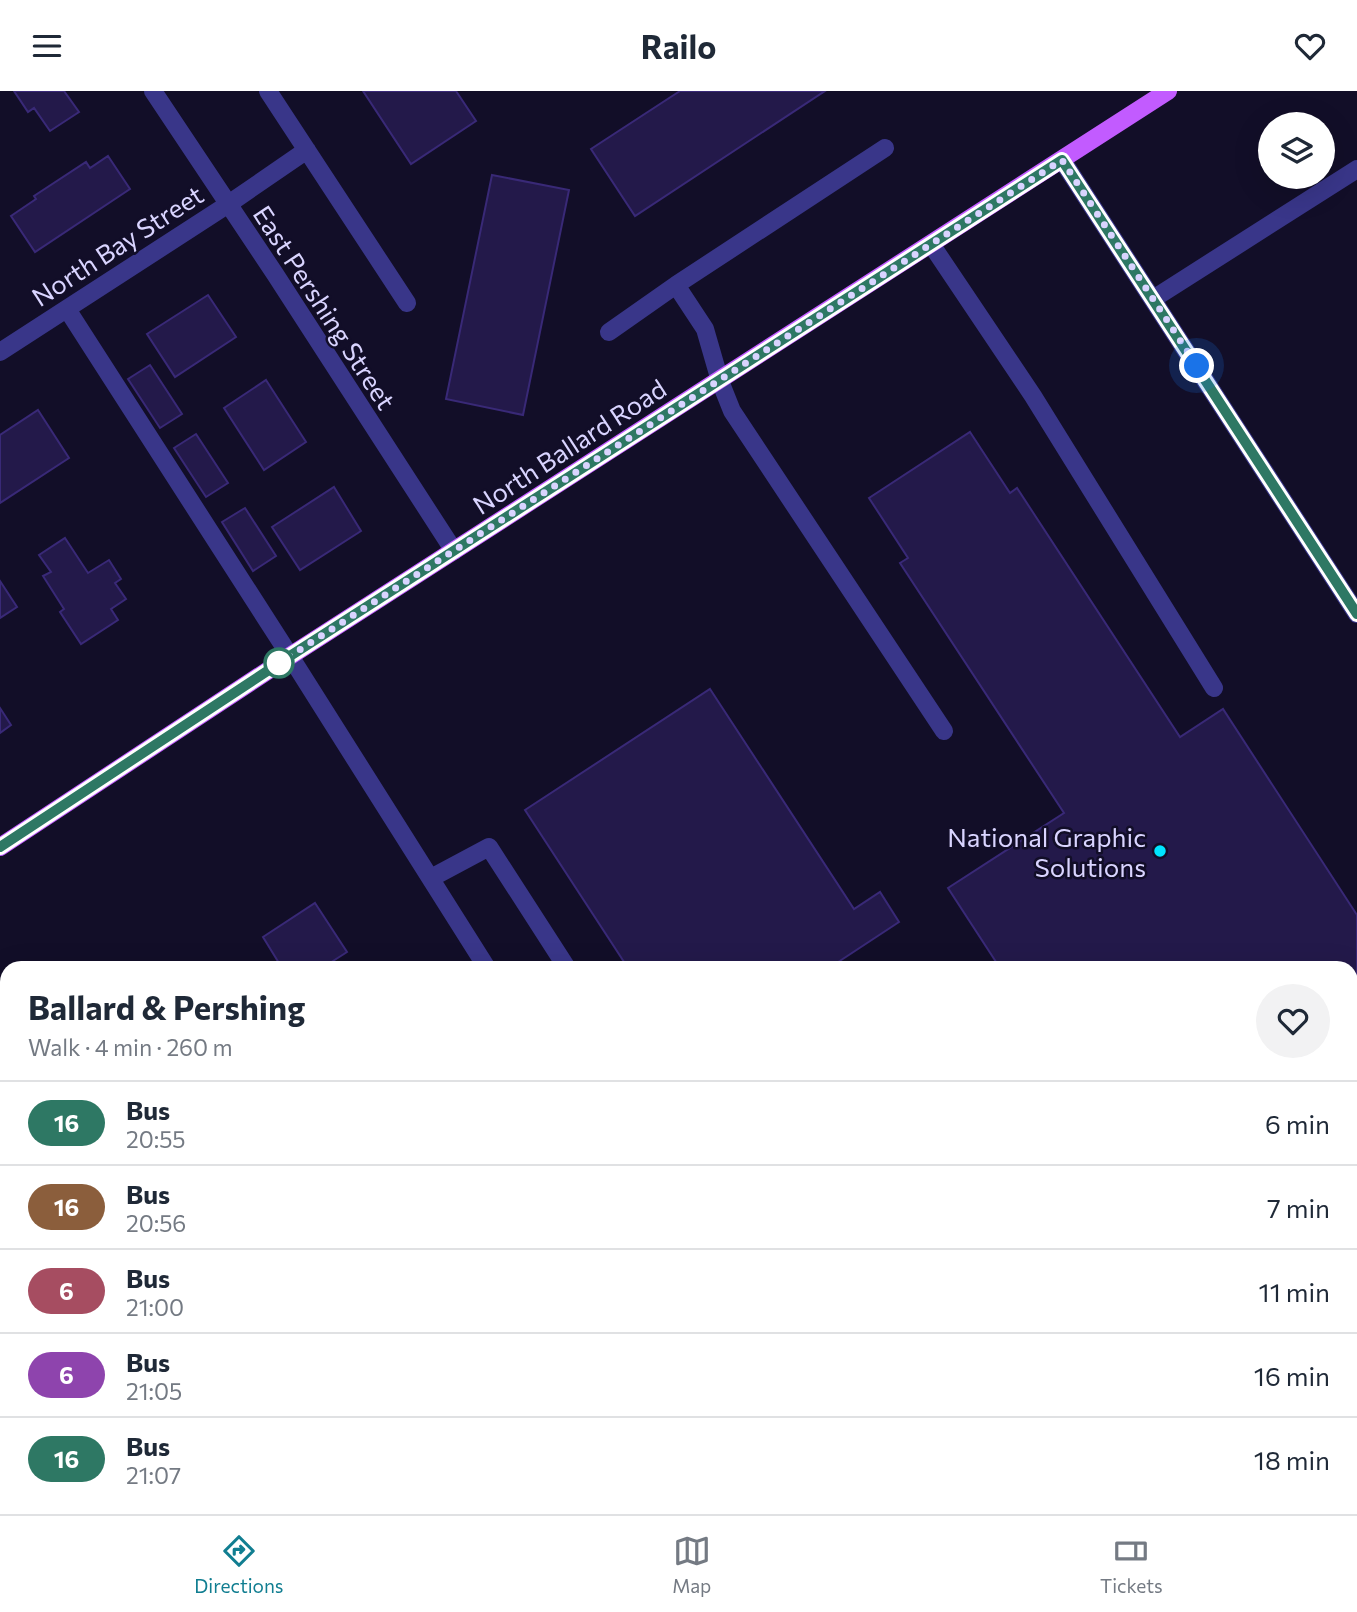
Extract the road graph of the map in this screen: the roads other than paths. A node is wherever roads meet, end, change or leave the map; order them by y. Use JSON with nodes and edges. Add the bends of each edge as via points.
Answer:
{"nodes":[{"id":1,"x":153,"y":91,"type":"edge"},
{"id":2,"x":268,"y":91,"type":"edge"},
{"id":3,"x":1168,"y":91,"type":"edge"},
{"id":4,"x":885,"y":148,"type":"dead end"},
{"id":5,"x":307,"y":150,"type":"junction"},
{"id":6,"x":1062,"y":160,"type":"junction"},
{"id":7,"x":1357,"y":169,"type":"edge"},
{"id":8,"x":227,"y":205,"type":"junction"},
{"id":9,"x":930,"y":244,"type":"junction"},
{"id":10,"x":676,"y":285,"type":"junction"},
{"id":11,"x":1153,"y":299,"type":"junction"},
{"id":12,"x":407,"y":303,"type":"dead end"},
{"id":13,"x":66,"y":309,"type":"junction"},
{"id":14,"x":609,"y":332,"type":"dead end"},
{"id":15,"x":0,"y":352,"type":"edge"},
{"id":16,"x":720,"y":381,"type":"junction"},
{"id":17,"x":454,"y":551,"type":"junction"},
{"id":18,"x":1357,"y":614,"type":"edge"},
{"id":19,"x":290,"y":656,"type":"junction"},
{"id":20,"x":1214,"y":688,"type":"dead end"},
{"id":21,"x":944,"y":731,"type":"dead end"},
{"id":22,"x":0,"y":847,"type":"edge"},
{"id":23,"x":431,"y":878,"type":"junction"},
{"id":24,"x":484,"y":961,"type":"edge"},
{"id":25,"x":562,"y":961,"type":"edge"}],
"edges":[{"from":1,"to":8,"type":"street","name":"East Pershing Street"},
{"from":2,"to":5,"type":"street"},
{"from":3,"to":6,"type":"main road","name":"North Ballard Road"},
{"from":4,"to":10,"type":"street"},
{"from":5,"to":8,"type":"street","name":"North Bay Street"},
{"from":5,"to":12,"type":"street"},
{"from":6,"to":9,"type":"main road","name":"North Ballard Road"},
{"from":6,"to":11,"type":"street"},
{"from":7,"to":11,"type":"street"},
{"from":8,"to":13,"type":"street","name":"North Bay Street"},
{"from":8,"to":17,"type":"street","name":"East Pershing Street"},
{"from":9,"to":16,"type":"main road","name":"North Ballard Road"},
{"from":9,"to":20,"type":"street","via":[[1033,396]]},
{"from":10,"to":14,"type":"street"},
{"from":10,"to":16,"type":"street","via":[[705,329]]},
{"from":11,"to":18,"type":"street"},
{"from":13,"to":15,"type":"street","name":"North Bay Street"},
{"from":13,"to":19,"type":"street"},
{"from":16,"to":17,"type":"main road","name":"North Ballard Road"},
{"from":16,"to":21,"type":"street","via":[[732,411]]},
{"from":17,"to":19,"type":"main road","name":"North Ballard Road"},
{"from":19,"to":22,"type":"main road","name":"North Ballard Road"},
{"from":19,"to":23,"type":"street"},
{"from":23,"to":24,"type":"street"},
{"from":23,"to":25,"type":"street","via":[[489,847]]}]}
